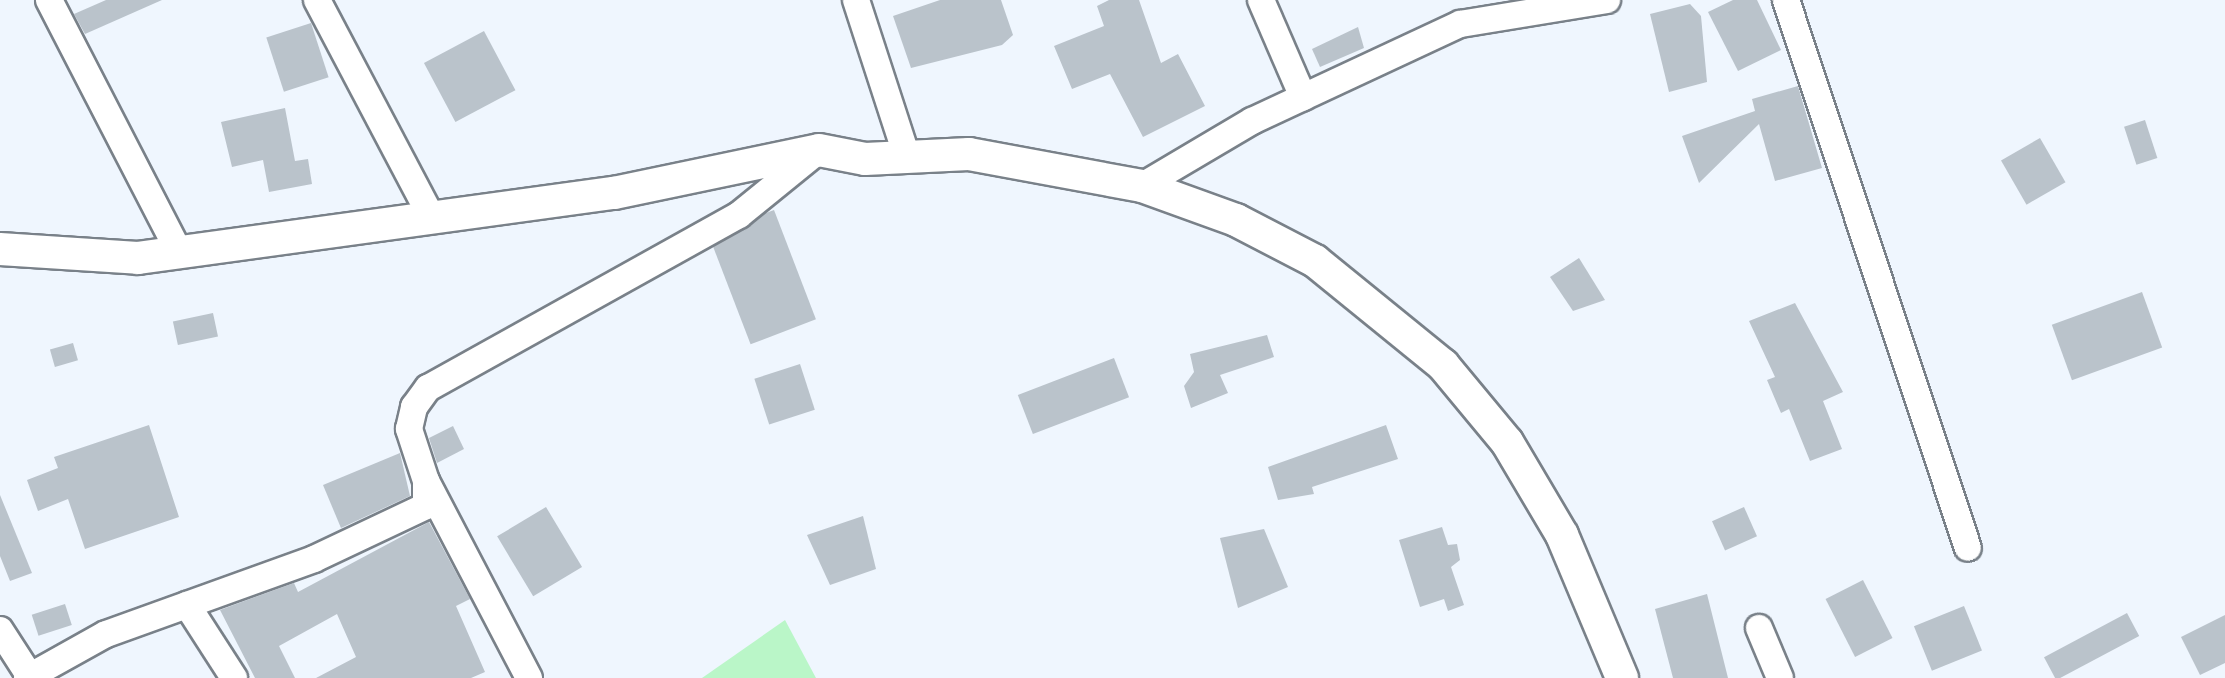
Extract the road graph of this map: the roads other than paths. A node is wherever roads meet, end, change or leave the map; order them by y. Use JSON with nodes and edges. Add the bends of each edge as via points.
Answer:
{"nodes":[{"id":1,"x":49,"y":0,"type":"edge"},
{"id":2,"x":317,"y":0,"type":"edge"},
{"id":3,"x":856,"y":0,"type":"edge"},
{"id":4,"x":1261,"y":0,"type":"edge"},
{"id":5,"x":1607,"y":0,"type":"edge"},
{"id":6,"x":1786,"y":0,"type":"edge"},
{"id":7,"x":1303,"y":97,"type":"junction"},
{"id":8,"x":819,"y":150,"type":"junction"},
{"id":9,"x":907,"y":157,"type":"junction"},
{"id":10,"x":1142,"y":186,"type":"junction"},
{"id":11,"x":432,"y":218,"type":"junction"},
{"id":12,"x":0,"y":249,"type":"edge"},
{"id":13,"x":179,"y":252,"type":"junction"},
{"id":14,"x":426,"y":481,"type":"junction"},
{"id":15,"x":1968,"y":548,"type":"dead end"},
{"id":16,"x":187,"y":605,"type":"junction"},
{"id":17,"x":1759,"y":628,"type":"dead end"},
{"id":18,"x":0,"y":630,"type":"edge"},
{"id":19,"x":28,"y":676,"type":"edge"},
{"id":20,"x":234,"y":678,"type":"edge"},
{"id":21,"x":529,"y":678,"type":"edge"},
{"id":22,"x":1622,"y":678,"type":"edge"},
{"id":23,"x":1780,"y":678,"type":"edge"}],
"edges":[{"from":1,"to":13,"type":"street"},
{"from":2,"to":11,"type":"street"},
{"from":3,"to":9,"type":"street"},
{"from":4,"to":7,"type":"street"},
{"from":5,"to":7,"type":"street","via":[[1460,24]]},
{"from":6,"to":15,"type":"street"},
{"from":7,"to":10,"type":"street"},
{"from":8,"to":9,"type":"main road"},
{"from":8,"to":11,"type":"main road","via":[[614,193]]},
{"from":8,"to":14,"type":"street","via":[[739,215],[428,388],[409,429]]},
{"from":9,"to":10,"type":"main road","via":[[969,154]]},
{"from":10,"to":22,"type":"main road","via":[[1236,220],[1315,261],[1443,365],[1507,442],[1562,535]]},
{"from":11,"to":13,"type":"main road"},
{"from":12,"to":13,"type":"main road","via":[[69,259]]},
{"from":14,"to":16,"type":"street","via":[[426,506],[314,559]]},
{"from":14,"to":21,"type":"street"},
{"from":16,"to":19,"type":"street","via":[[106,634]]},
{"from":16,"to":20,"type":"street"},
{"from":17,"to":23,"type":"street"},
{"from":18,"to":19,"type":"street"}]}
